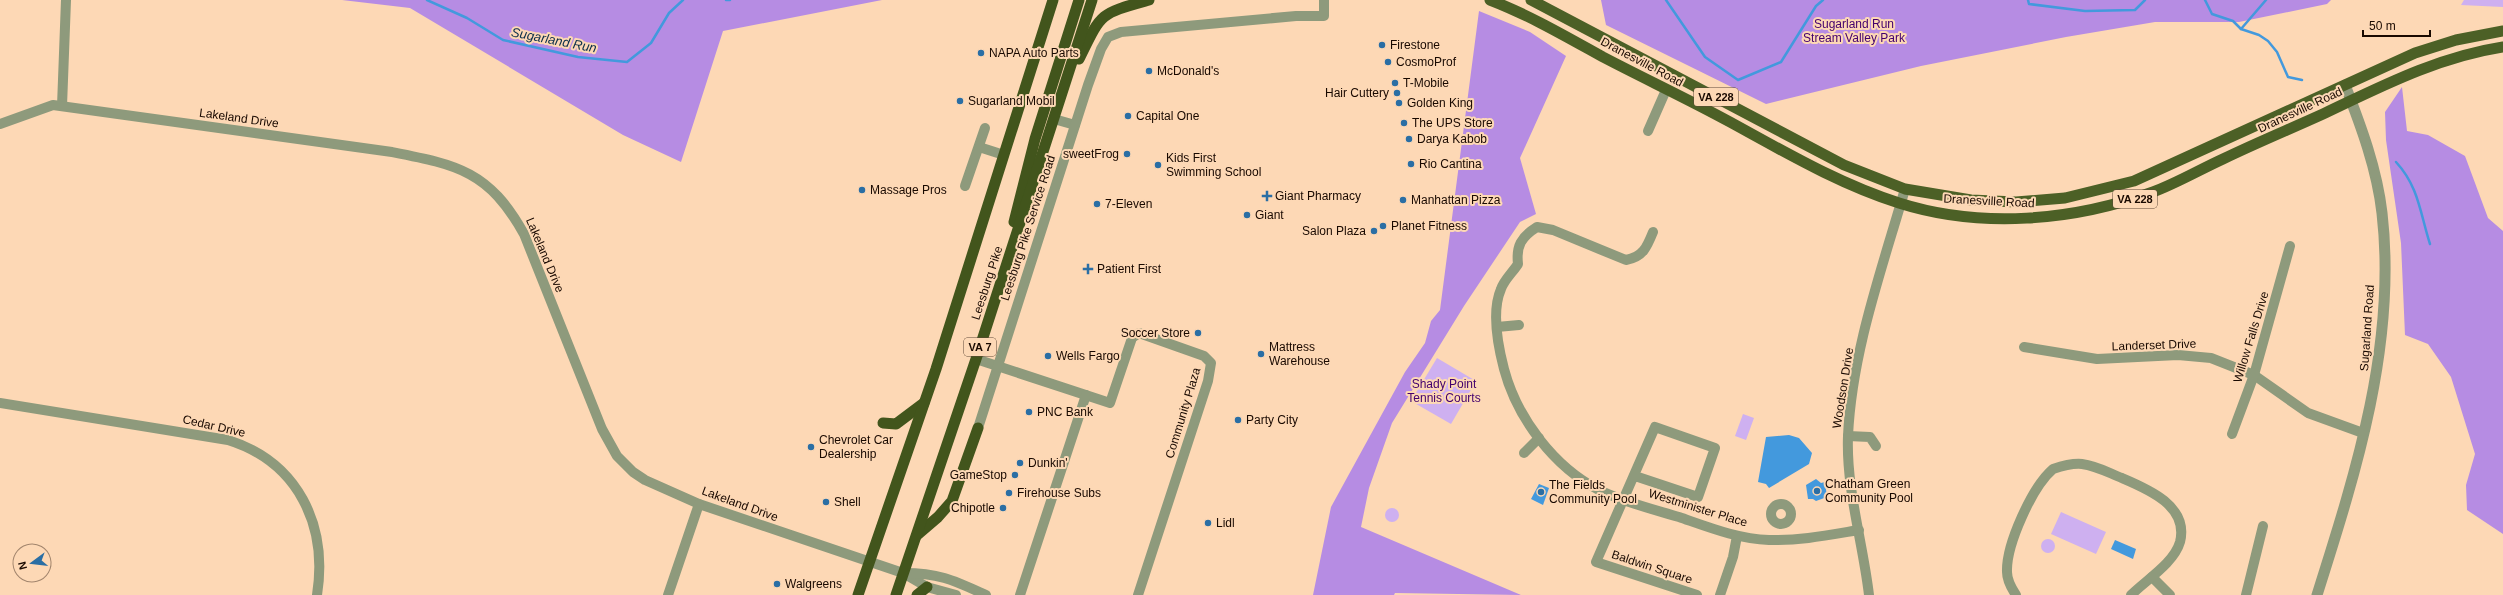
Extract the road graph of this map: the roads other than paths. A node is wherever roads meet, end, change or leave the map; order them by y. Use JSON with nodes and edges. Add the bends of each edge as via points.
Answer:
{"nodes":[{"id":1,"x":66,"y":0,"type":"edge"},
{"id":2,"x":1053,"y":0,"type":"edge"},
{"id":3,"x":1079,"y":0,"type":"edge"},
{"id":4,"x":1092,"y":0,"type":"edge"},
{"id":5,"x":1149,"y":0,"type":"edge"},
{"id":6,"x":1324,"y":0,"type":"edge"},
{"id":7,"x":1490,"y":0,"type":"edge"},
{"id":8,"x":1531,"y":0,"type":"edge"},
{"id":9,"x":2503,"y":31,"type":"edge"},
{"id":10,"x":2503,"y":47,"type":"edge"},
{"id":11,"x":2345,"y":85,"type":"junction"},
{"id":12,"x":1666,"y":90,"type":"junction"},
{"id":13,"x":1062,"y":93,"type":"junction"},
{"id":14,"x":2351,"y":100,"type":"junction"},
{"id":15,"x":62,"y":106,"type":"junction"},
{"id":16,"x":1054,"y":119,"type":"junction"},
{"id":17,"x":0,"y":124,"type":"edge"},
{"id":18,"x":1075,"y":125,"type":"junction"},
{"id":19,"x":985,"y":128,"type":"dead end"},
{"id":20,"x":1648,"y":132,"type":"dead end"},
{"id":21,"x":979,"y":147,"type":"junction"},
{"id":22,"x":1004,"y":155,"type":"junction"},
{"id":23,"x":965,"y":186,"type":"dead end"},
{"id":24,"x":1905,"y":189,"type":"junction"},
{"id":25,"x":1900,"y":204,"type":"junction"},
{"id":26,"x":1653,"y":232,"type":"dead end"},
{"id":27,"x":2290,"y":246,"type":"dead end"},
{"id":28,"x":1006,"y":266,"type":"junction"},
{"id":29,"x":1519,"y":325,"type":"dead end"},
{"id":30,"x":1497,"y":327,"type":"junction"},
{"id":31,"x":2024,"y":347,"type":"dead end"},
{"id":32,"x":976,"y":359,"type":"junction"},
{"id":33,"x":996,"y":366,"type":"junction"},
{"id":34,"x":2254,"y":375,"type":"junction"},
{"id":35,"x":1086,"y":395,"type":"junction"},
{"id":36,"x":0,"y":403,"type":"edge"},
{"id":37,"x":924,"y":403,"type":"junction"},
{"id":38,"x":883,"y":423,"type":"dead end"},
{"id":39,"x":978,"y":428,"type":"joint"},
{"id":40,"x":2363,"y":433,"type":"junction"},
{"id":41,"x":2232,"y":434,"type":"dead end"},
{"id":42,"x":1848,"y":436,"type":"junction"},
{"id":43,"x":1538,"y":438,"type":"junction"},
{"id":44,"x":1876,"y":446,"type":"dead end"},
{"id":45,"x":1524,"y":453,"type":"dead end"},
{"id":46,"x":1635,"y":476,"type":"junction"},
{"id":47,"x":1624,"y":499,"type":"junction"},
{"id":48,"x":699,"y":504,"type":"junction"},
{"id":49,"x":1781,"y":524,"type":"dead end"},
{"id":50,"x":2263,"y":526,"type":"dead end"},
{"id":51,"x":1859,"y":530,"type":"junction"},
{"id":52,"x":916,"y":535,"type":"junction"},
{"id":53,"x":1737,"y":536,"type":"junction"},
{"id":54,"x":1783,"y":540,"type":"junction"},
{"id":55,"x":870,"y":563,"type":"junction"},
{"id":56,"x":903,"y":573,"type":"junction"},
{"id":57,"x":2152,"y":577,"type":"junction"},
{"id":58,"x":927,"y":588,"type":"junction"},
{"id":59,"x":316,"y":595,"type":"edge"},
{"id":60,"x":668,"y":595,"type":"edge"},
{"id":61,"x":858,"y":595,"type":"edge"},
{"id":62,"x":896,"y":595,"type":"edge"},
{"id":63,"x":917,"y":595,"type":"edge"},
{"id":64,"x":956,"y":595,"type":"edge"},
{"id":65,"x":984,"y":595,"type":"edge"},
{"id":66,"x":1020,"y":595,"type":"edge"},
{"id":67,"x":1138,"y":595,"type":"edge"},
{"id":68,"x":1697,"y":595,"type":"edge"},
{"id":69,"x":1720,"y":595,"type":"edge"},
{"id":70,"x":1869,"y":595,"type":"edge"},
{"id":71,"x":2016,"y":595,"type":"edge"},
{"id":72,"x":2131,"y":595,"type":"edge"},
{"id":73,"x":2170,"y":595,"type":"edge"},
{"id":74,"x":2246,"y":595,"type":"edge"},
{"id":75,"x":2317,"y":595,"type":"edge"}],
"edges":[{"from":1,"to":15,"type":"street"},
{"from":2,"to":22,"type":"highway","name":"Leesburg Pike","number":"VA 7"},
{"from":3,"to":28,"type":"highway","via":[[1018,200]]},
{"from":4,"to":13,"type":"highway","name":"Leesburg Pike","number":"VA 7"},
{"from":5,"to":13,"type":"highway","via":[[1115,9],[1102,17]]},
{"from":6,"to":18,"type":"street","name":"Leesburg Pike Service Road","via":[[1324,16],[1289,16],[1121,32],[1108,38],[1101,49]]},
{"from":7,"to":12,"type":"main road","name":"Dranesville Road","number":"VA 228","via":[[1538,20]]},
{"from":8,"to":24,"type":"main road","name":"Dranesville Road","number":"VA 228","via":[[1844,165]]},
{"from":9,"to":11,"type":"main road","name":"Dranesville Road","number":"VA 228","via":[[2438,45],[2393,62]]},
{"from":10,"to":14,"type":"main road","name":"Dranesville Road","number":"VA 228","via":[[2474,52],[2430,65]]},
{"from":11,"to":14,"type":"street","name":"Sugarland Road"},
{"from":11,"to":24,"type":"main road","name":"Dranesville Road","number":"VA 228","via":[[2152,175],[2091,193],[2039,200],[1992,201],[1944,197]]},
{"from":12,"to":20,"type":"street"},
{"from":12,"to":25,"type":"main road","name":"Dranesville Road","number":"VA 228","via":[[1820,171]]},
{"from":13,"to":16,"type":"highway","name":"Leesburg Pike","number":"VA 7"},
{"from":14,"to":25,"type":"main road","name":"Dranesville Road","number":"VA 228","via":[[2181,180],[2111,206],[2056,216],[2024,218],[1962,216]]},
{"from":14,"to":40,"type":"street","name":"Sugarland Road","via":[[2373,166],[2385,244],[2380,357]]},
{"from":15,"to":17,"type":"street","via":[[53,105],[35,110]]},
{"from":15,"to":48,"type":"street","name":"Lakeland Drive","via":[[392,152],[434,160],[476,176],[504,202],[524,234],[597,418],[617,456],[638,476]]},
{"from":16,"to":18,"type":"street"},
{"from":16,"to":28,"type":"highway","name":"Leesburg Pike","number":"VA 7"},
{"from":18,"to":33,"type":"street","name":"Leesburg Pike Service Road"},
{"from":19,"to":21,"type":"street"},
{"from":21,"to":22,"type":"street"},
{"from":21,"to":23,"type":"street"},
{"from":22,"to":37,"type":"highway","name":"Leesburg Pike","number":"VA 7"},
{"from":24,"to":25,"type":"street","name":"Woodson Drive"},
{"from":25,"to":42,"type":"street","name":"Woodson Drive","via":[[1872,300],[1856,376]]},
{"from":26,"to":30,"type":"street","name":"Westminister Place","via":[[1644,252],[1636,258],[1626,260],[1554,230],[1537,227],[1524,235],[1517,249],[1518,264],[1501,289],[1497,306]]},
{"from":27,"to":34,"type":"street","name":"Willow Falls Drive"},
{"from":28,"to":32,"type":"highway","name":"Leesburg Pike","number":"VA 7"},
{"from":29,"to":30,"type":"street"},
{"from":30,"to":43,"type":"street","name":"Westminister Place","via":[[1506,376],[1521,412]]},
{"from":31,"to":34,"type":"street","name":"Landerset Drive","via":[[2097,360],[2196,356],[2228,363]]},
{"from":32,"to":33,"type":"street","name":"Community Plaza"},
{"from":32,"to":52,"type":"highway","name":"Leesburg Pike","number":"VA 7"},
{"from":33,"to":35,"type":"street","name":"Community Plaza"},
{"from":33,"to":39,"type":"street","name":"Leesburg Pike Service Road"},
{"from":34,"to":40,"type":"street","name":"Landerset Drive","via":[[2308,413]]},
{"from":34,"to":41,"type":"street","name":"Willow Falls Drive"},
{"from":35,"to":66,"type":"street"},
{"from":35,"to":67,"type":"street","name":"Community Plaza","via":[[1110,402],[1132,338],[1139,333],[1204,356],[1211,363],[1208,381]]},
{"from":36,"to":59,"type":"street","name":"Cedar Drive","via":[[206,436],[239,443],[261,454],[289,478],[310,513],[320,556]]},
{"from":37,"to":38,"type":"highway","via":[[896,424]]},
{"from":37,"to":55,"type":"highway","name":"Leesburg Pike","number":"VA 7"},
{"from":39,"to":52,"type":"highway","via":[[952,501],[938,517]]},
{"from":40,"to":75,"type":"street","name":"Sugarland Road"},
{"from":42,"to":44,"type":"street","via":[[1870,438]]},
{"from":42,"to":51,"type":"street","name":"Woodson Drive","via":[[1850,475]]},
{"from":43,"to":45,"type":"street"},
{"from":43,"to":47,"type":"street","name":"Westminister Place","via":[[1585,481],[1598,490]]},
{"from":46,"to":46,"type":"street","via":[[1655,427],[1715,448],[1698,497]]},
{"from":46,"to":47,"type":"street"},
{"from":47,"to":53,"type":"street","name":"Westminister Place"},
{"from":47,"to":68,"type":"street","name":"Baldwin Square","via":[[1596,562]]},
{"from":48,"to":55,"type":"street","name":"Lakeland Drive"},
{"from":48,"to":60,"type":"street"},
{"from":49,"to":54,"type":"street"},
{"from":50,"to":74,"type":"street"},
{"from":51,"to":54,"type":"street","name":"Westminister Place"},
{"from":51,"to":70,"type":"street","name":"Woodson Drive"},
{"from":52,"to":56,"type":"highway","name":"Leesburg Pike","number":"VA 7"},
{"from":53,"to":54,"type":"street","name":"Westminister Place"},
{"from":53,"to":69,"type":"street","via":[[1734,557]]},
{"from":55,"to":56,"type":"street","name":"Lakeland Drive"},
{"from":55,"to":61,"type":"highway","name":"Leesburg Pike","number":"VA 7"},
{"from":56,"to":58,"type":"street"},
{"from":56,"to":62,"type":"highway","name":"Leesburg Pike","number":"VA 7"},
{"from":56,"to":65,"type":"street","via":[[930,573],[969,586]]},
{"from":57,"to":71,"type":"street","via":[[2176,551],[2180,541],[2179,522],[2174,511],[2161,497],[2139,485],[2094,466],[2072,464],[2053,469],[2047,474],[2035,491],[2014,537],[2007,575]]},
{"from":57,"to":72,"type":"street"},
{"from":57,"to":73,"type":"street"},
{"from":58,"to":63,"type":"highway"},
{"from":58,"to":64,"type":"street"}]}
